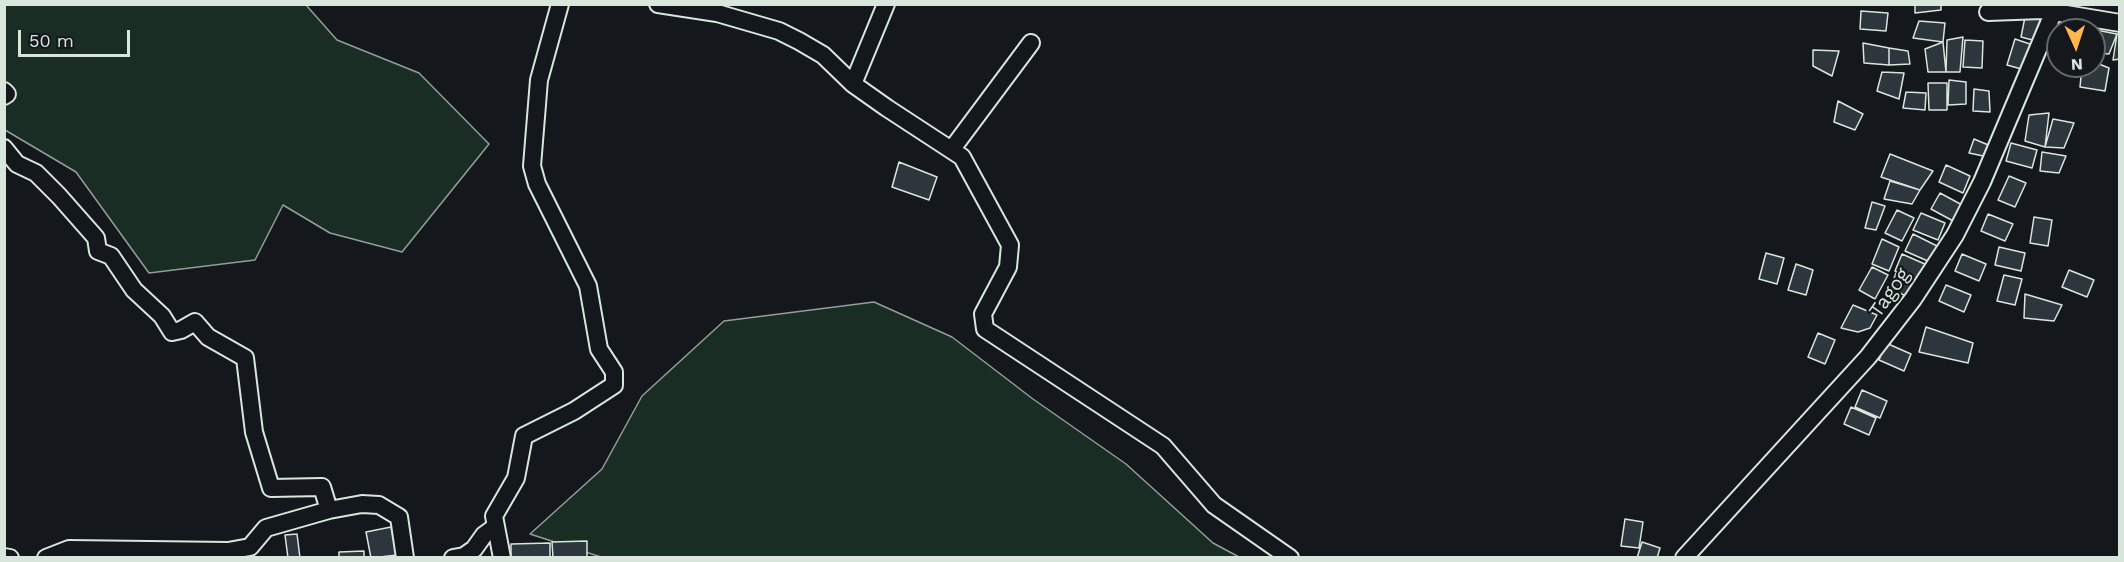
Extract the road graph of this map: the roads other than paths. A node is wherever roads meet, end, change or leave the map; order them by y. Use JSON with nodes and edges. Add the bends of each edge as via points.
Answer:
{"nodes":[{"id":1,"x":560,"y":4,"type":"edge"},
{"id":2,"x":658,"y":4,"type":"edge"},
{"id":3,"x":886,"y":4,"type":"edge"},
{"id":4,"x":2056,"y":8,"type":"edge"},
{"id":5,"x":1988,"y":12,"type":"dead end"},
{"id":6,"x":2120,"y":23,"type":"edge"},
{"id":7,"x":1031,"y":43,"type":"dead end"},
{"id":8,"x":853,"y":84,"type":"junction"},
{"id":9,"x":4,"y":92,"type":"edge"},
{"id":10,"x":4,"y":96,"type":"edge"},
{"id":11,"x":4,"y":148,"type":"edge"},
{"id":12,"x":952,"y":149,"type":"junction"},
{"id":13,"x":329,"y":510,"type":"junction"},
{"id":14,"x":495,"y":527,"type":"junction"},
{"id":15,"x":4,"y":557,"type":"edge"},
{"id":16,"x":10,"y":558,"type":"edge"},
{"id":17,"x":46,"y":558,"type":"edge"},
{"id":18,"x":405,"y":558,"type":"edge"},
{"id":19,"x":453,"y":558,"type":"edge"},
{"id":20,"x":502,"y":558,"type":"edge"},
{"id":21,"x":1290,"y":558,"type":"edge"},
{"id":22,"x":1684,"y":558,"type":"edge"}],
"edges":[{"from":1,"to":14,"type":"street","via":[[539,80],[532,166],[537,184],[588,286],[599,349],[614,372],[614,385],[524,436],[516,478],[494,516]]},
{"from":2,"to":8,"type":"street","via":[[717,14],[779,31],[823,55]]},
{"from":3,"to":8,"type":"street"},
{"from":4,"to":5,"type":"street"},
{"from":4,"to":6,"type":"street"},
{"from":4,"to":22,"type":"street","name":"Tagog","via":[[1982,182],[1955,235],[1913,299],[1868,357]]},
{"from":7,"to":12,"type":"street"},
{"from":8,"to":12,"type":"street"},
{"from":9,"to":10,"type":"street"},
{"from":11,"to":13,"type":"street","via":[[17,164],[36,173],[59,196],[96,238],[98,252],[111,256],[134,290],[162,316],[172,332],[195,322],[208,337],[245,358],[254,432],[271,488],[322,487]]},
{"from":12,"to":21,"type":"street","via":[[968,165],[1010,245],[1008,267],[983,314],[985,329],[1163,446],[1214,505]]},
{"from":13,"to":17,"type":"street","via":[[266,528],[250,548],[69,549]]},
{"from":13,"to":18,"type":"street","via":[[379,505],[399,517]]},
{"from":14,"to":19,"type":"street","via":[[474,549]]},
{"from":14,"to":20,"type":"street"},
{"from":15,"to":16,"type":"street"}]}
